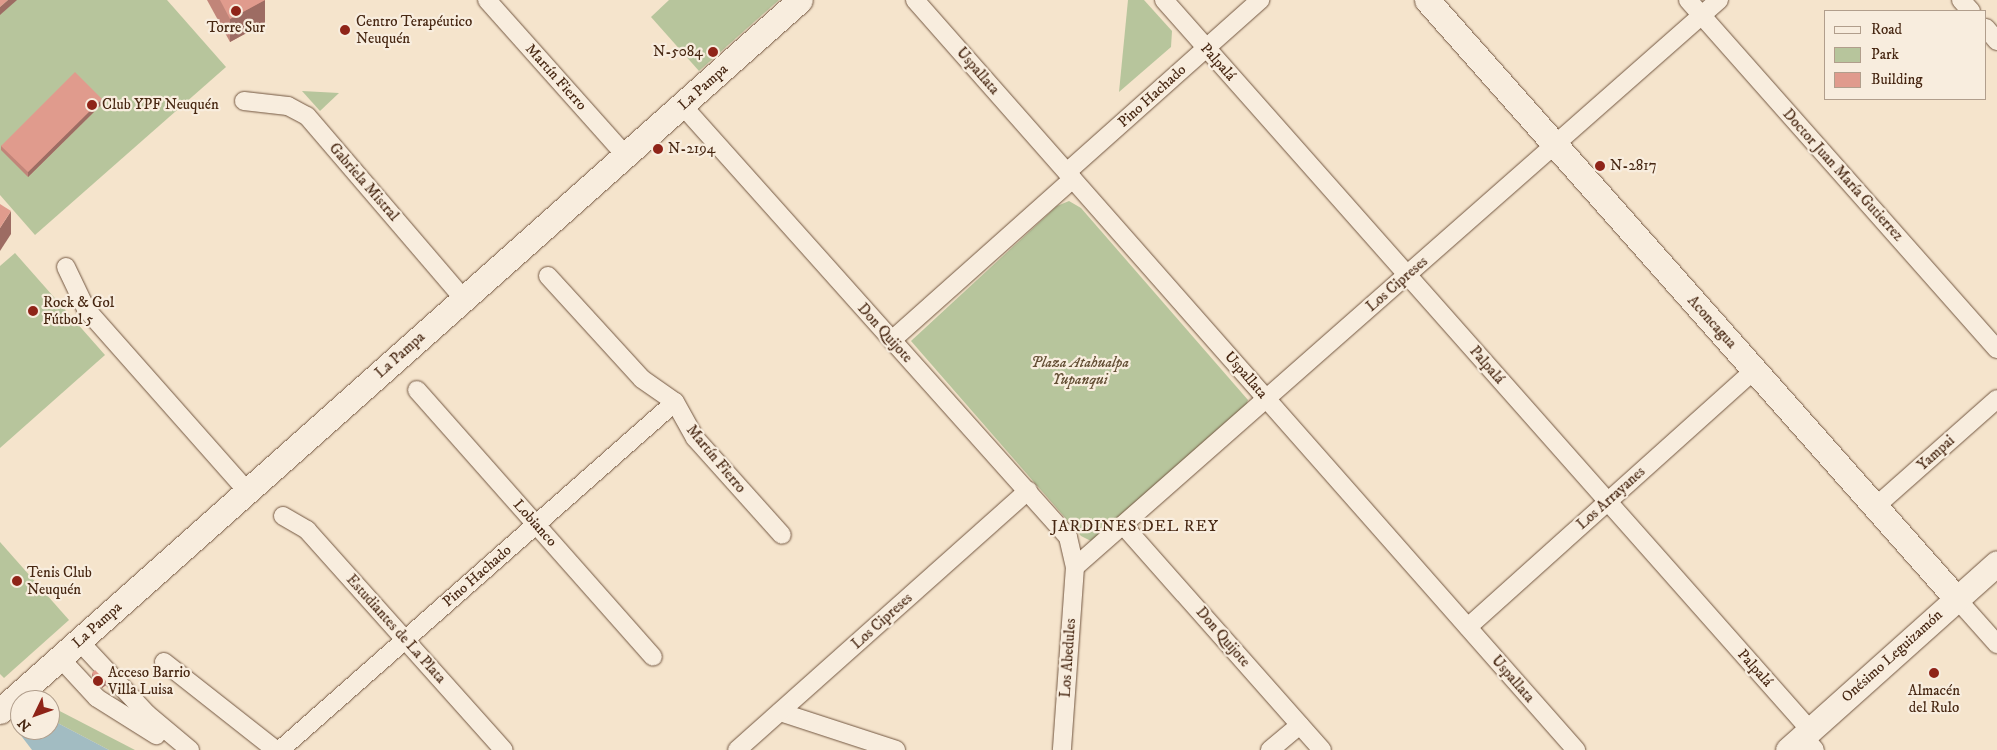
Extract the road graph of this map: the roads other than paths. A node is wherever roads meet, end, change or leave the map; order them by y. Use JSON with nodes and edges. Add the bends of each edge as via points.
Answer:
{"nodes":[{"id":1,"x":800,"y":0,"type":"edge"},
{"id":2,"x":915,"y":0,"type":"edge"},
{"id":3,"x":1164,"y":0,"type":"edge"},
{"id":4,"x":1260,"y":0,"type":"edge"},
{"id":5,"x":1426,"y":0,"type":"edge"},
{"id":6,"x":1688,"y":0,"type":"edge"},
{"id":7,"x":1719,"y":0,"type":"edge"},
{"id":8,"x":1961,"y":0,"type":"edge"},
{"id":9,"x":490,"y":1,"type":"edge"},
{"id":10,"x":1970,"y":10,"type":"edge"},
{"id":11,"x":1702,"y":16,"type":"junction"},
{"id":12,"x":1987,"y":29,"type":"edge"},
{"id":13,"x":1997,"y":41,"type":"edge"},
{"id":14,"x":1206,"y":48,"type":"junction"},
{"id":15,"x":244,"y":102,"type":"dead end"},
{"id":16,"x":682,"y":105,"type":"junction"},
{"id":17,"x":1555,"y":145,"type":"junction"},
{"id":18,"x":625,"y":155,"type":"junction"},
{"id":19,"x":1070,"y":175,"type":"junction"},
{"id":20,"x":66,"y":267,"type":"dead end"},
{"id":21,"x":1407,"y":275,"type":"junction"},
{"id":22,"x":548,"y":276,"type":"dead end"},
{"id":23,"x":464,"y":299,"type":"junction"},
{"id":24,"x":892,"y":340,"type":"junction"},
{"id":25,"x":1997,"y":349,"type":"edge"},
{"id":26,"x":1754,"y":370,"type":"junction"},
{"id":27,"x":417,"y":390,"type":"dead end"},
{"id":28,"x":1997,"y":398,"type":"edge"},
{"id":29,"x":1266,"y":399,"type":"junction"},
{"id":30,"x":675,"y":402,"type":"junction"},
{"id":31,"x":247,"y":491,"type":"junction"},
{"id":32,"x":1028,"y":492,"type":"junction"},
{"id":33,"x":1608,"y":502,"type":"junction"},
{"id":34,"x":1876,"y":507,"type":"junction"},
{"id":35,"x":283,"y":516,"type":"dead end"},
{"id":36,"x":536,"y":524,"type":"junction"},
{"id":37,"x":1123,"y":525,"type":"junction"},
{"id":38,"x":782,"y":534,"type":"dead end"},
{"id":39,"x":1997,"y":562,"type":"edge"},
{"id":40,"x":1075,"y":567,"type":"junction"},
{"id":41,"x":1956,"y":598,"type":"junction"},
{"id":42,"x":1468,"y":627,"type":"junction"},
{"id":43,"x":405,"y":639,"type":"junction"},
{"id":44,"x":79,"y":641,"type":"junction"},
{"id":45,"x":1997,"y":644,"type":"edge"},
{"id":46,"x":653,"y":657,"type":"dead end"},
{"id":47,"x":56,"y":661,"type":"junction"},
{"id":48,"x":164,"y":662,"type":"dead end"},
{"id":49,"x":0,"y":711,"type":"edge"},
{"id":50,"x":780,"y":712,"type":"junction"},
{"id":51,"x":1300,"y":725,"type":"junction"},
{"id":52,"x":1804,"y":742,"type":"edge"},
{"id":53,"x":173,"y":750,"type":"edge"},
{"id":54,"x":190,"y":750,"type":"edge"},
{"id":55,"x":278,"y":750,"type":"edge"},
{"id":56,"x":504,"y":750,"type":"edge"},
{"id":57,"x":737,"y":750,"type":"edge"},
{"id":58,"x":896,"y":750,"type":"edge"},
{"id":59,"x":1062,"y":750,"type":"edge"},
{"id":60,"x":1270,"y":750,"type":"edge"},
{"id":61,"x":1322,"y":750,"type":"edge"},
{"id":62,"x":1576,"y":750,"type":"edge"}],
"edges":[{"from":1,"to":16,"type":"street","name":"La Pampa"},
{"from":2,"to":19,"type":"street","name":"Uspallata"},
{"from":3,"to":14,"type":"street","name":"Palpalá"},
{"from":4,"to":14,"type":"street","name":"Pino Hachado"},
{"from":5,"to":17,"type":"street","name":"Aconcagua"},
{"from":6,"to":11,"type":"street","name":"Doctor Juan María Gutierrez"},
{"from":7,"to":11,"type":"street","name":"Los Cipreses"},
{"from":8,"to":10,"type":"street"},
{"from":9,"to":18,"type":"street","name":"Martín Fierro"},
{"from":11,"to":17,"type":"street","name":"Los Cipreses"},
{"from":11,"to":25,"type":"street","name":"Doctor Juan María Gutierrez"},
{"from":12,"to":13,"type":"street"},
{"from":14,"to":19,"type":"street","name":"Pino Hachado"},
{"from":14,"to":21,"type":"street","name":"Palpalá"},
{"from":15,"to":23,"type":"street","name":"Gabriela Mistral","via":[[288,106],[307,116]]},
{"from":16,"to":18,"type":"street","name":"La Pampa"},
{"from":16,"to":24,"type":"street","name":"Don Quijote"},
{"from":17,"to":21,"type":"street","name":"Los Cipreses"},
{"from":17,"to":26,"type":"street","name":"Aconcagua"},
{"from":18,"to":23,"type":"street","name":"La Pampa"},
{"from":19,"to":24,"type":"street","name":"Pino Hachado"},
{"from":19,"to":29,"type":"street","name":"Uspallata"},
{"from":20,"to":31,"type":"street","via":[[86,309]]},
{"from":21,"to":29,"type":"street","name":"Los Cipreses"},
{"from":21,"to":33,"type":"street","name":"Palpalá"},
{"from":22,"to":30,"type":"street","name":"Martín Fierro","via":[[642,379]]},
{"from":23,"to":31,"type":"street","name":"La Pampa"},
{"from":24,"to":32,"type":"street","name":"Don Quijote"},
{"from":26,"to":33,"type":"street","name":"Los Arrayanes"},
{"from":26,"to":34,"type":"street","name":"Aconcagua"},
{"from":27,"to":36,"type":"street","name":"Lobianco"},
{"from":28,"to":34,"type":"street","name":"Yampai"},
{"from":29,"to":37,"type":"street","name":"Los Cipreses"},
{"from":29,"to":42,"type":"street","name":"Uspallata"},
{"from":30,"to":36,"type":"street","name":"Pino Hachado"},
{"from":30,"to":38,"type":"street","name":"Martín Fierro","via":[[695,438]]},
{"from":31,"to":44,"type":"street","name":"La Pampa"},
{"from":32,"to":40,"type":"street","name":"Don Quijote","via":[[1068,537]]},
{"from":32,"to":50,"type":"street","name":"Los Cipreses"},
{"from":33,"to":42,"type":"street","name":"Los Arrayanes"},
{"from":33,"to":52,"type":"street","name":"Palpalá"},
{"from":34,"to":41,"type":"street","name":"Aconcagua"},
{"from":35,"to":43,"type":"street","name":"Estudiantes de La Plata","via":[[308,530]]},
{"from":36,"to":43,"type":"street","name":"Pino Hachado"},
{"from":36,"to":46,"type":"street","name":"Lobianco"},
{"from":37,"to":40,"type":"street","name":"Los Cipreses"},
{"from":37,"to":51,"type":"street","name":"Don Quijote"},
{"from":39,"to":41,"type":"street","name":"Onésimo Leguizamón"},
{"from":40,"to":59,"type":"street","name":"Los Abedules"},
{"from":41,"to":45,"type":"street","name":"Aconcagua"},
{"from":41,"to":52,"type":"street","name":"Onésimo Leguizamón"},
{"from":42,"to":62,"type":"street","name":"Uspallata"},
{"from":43,"to":55,"type":"street","name":"Pino Hachado"},
{"from":43,"to":56,"type":"street","name":"Estudiantes de La Plata"},
{"from":44,"to":47,"type":"street","name":"La Pampa"},
{"from":44,"to":54,"type":"street","via":[[139,706]]},
{"from":47,"to":49,"type":"street","name":"La Pampa"},
{"from":47,"to":53,"type":"street","via":[[80,688]]},
{"from":48,"to":55,"type":"street"},
{"from":50,"to":57,"type":"street","name":"Los Cipreses"},
{"from":50,"to":58,"type":"street"},
{"from":51,"to":60,"type":"street"},
{"from":51,"to":61,"type":"street","name":"Don Quijote"}]}
